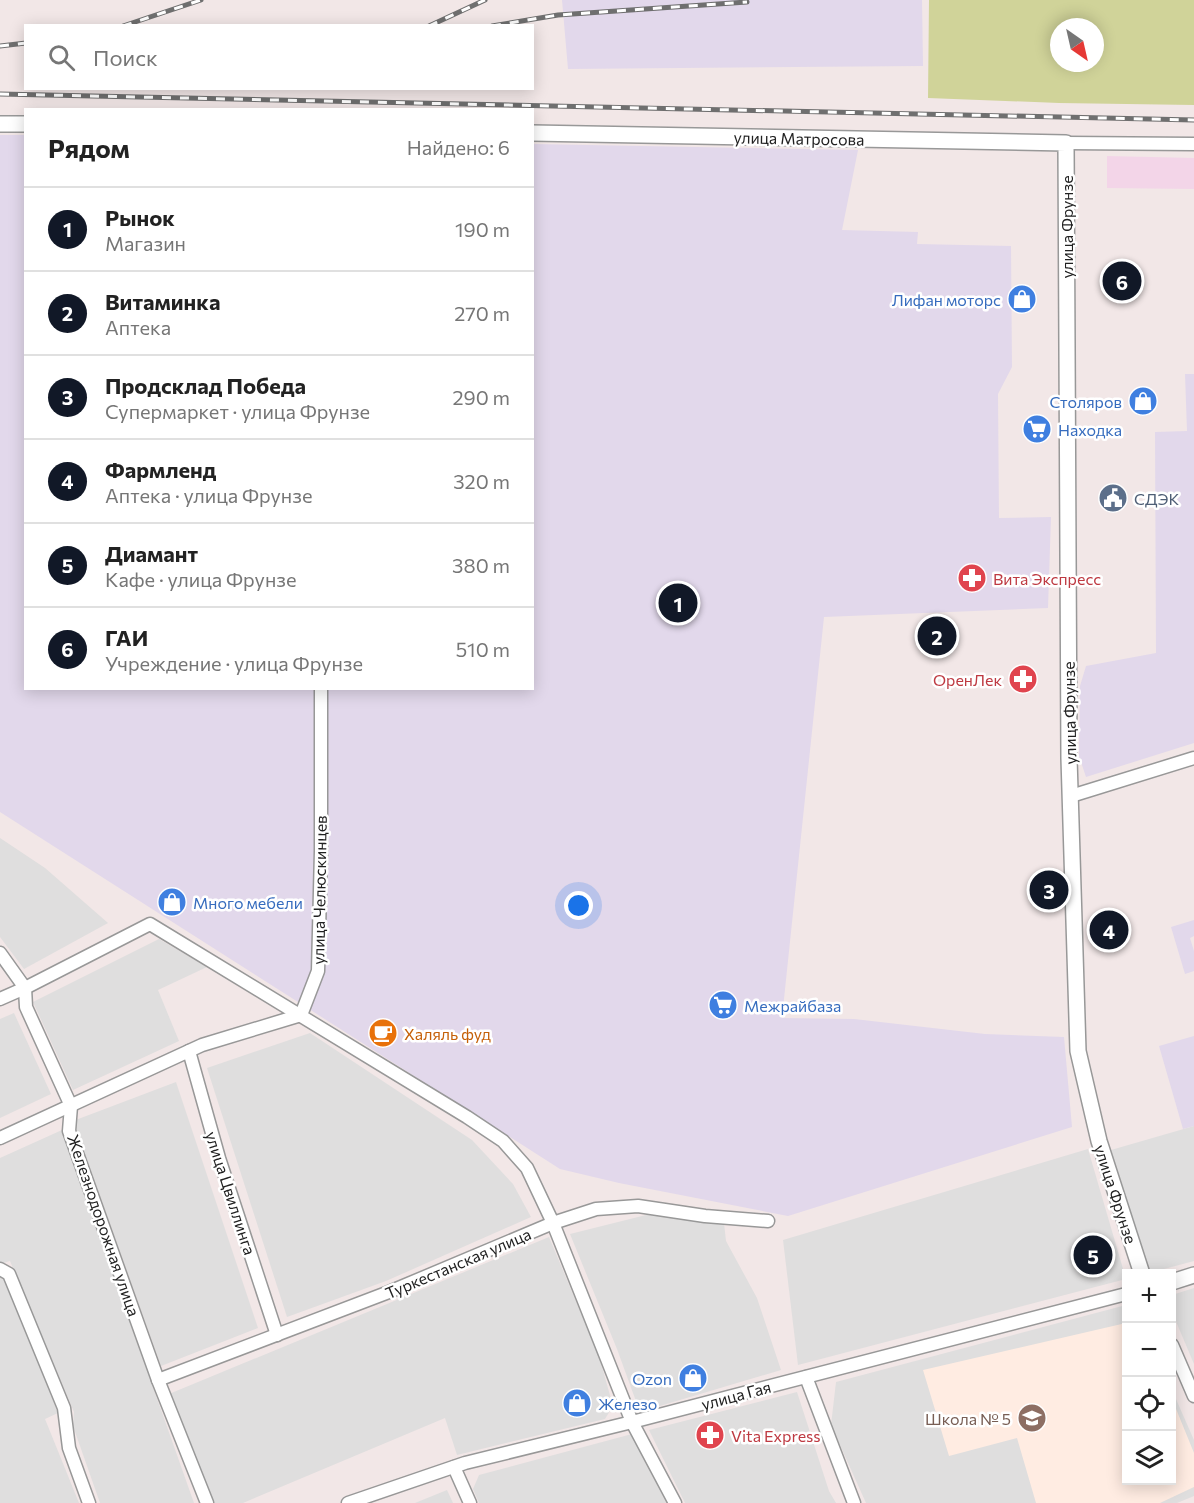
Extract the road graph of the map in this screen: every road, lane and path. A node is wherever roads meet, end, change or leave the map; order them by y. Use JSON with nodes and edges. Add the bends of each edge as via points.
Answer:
{"nodes":[{"id":1,"x":0,"y":124,"type":"edge"},
{"id":2,"x":24,"y":124,"type":"edge"},
{"id":3,"x":534,"y":133,"type":"edge"},
{"id":4,"x":1066,"y":143,"type":"junction"},
{"id":5,"x":1194,"y":144,"type":"edge"},
{"id":6,"x":321,"y":690,"type":"edge"},
{"id":7,"x":1194,"y":758,"type":"edge"},
{"id":8,"x":1071,"y":796,"type":"junction"},
{"id":9,"x":0,"y":953,"type":"edge"},
{"id":10,"x":25,"y":988,"type":"junction"},
{"id":11,"x":0,"y":999,"type":"edge"},
{"id":12,"x":301,"y":1015,"type":"junction"},
{"id":13,"x":189,"y":1051,"type":"junction"},
{"id":14,"x":71,"y":1106,"type":"junction"},
{"id":15,"x":0,"y":1138,"type":"edge"},
{"id":16,"x":768,"y":1221,"type":"dead end"},
{"id":17,"x":553,"y":1223,"type":"junction"},
{"id":18,"x":0,"y":1269,"type":"edge"},
{"id":19,"x":1140,"y":1269,"type":"edge"},
{"id":20,"x":1194,"y":1275,"type":"edge"},
{"id":21,"x":1176,"y":1281,"type":"edge"},
{"id":22,"x":1122,"y":1295,"type":"edge"},
{"id":23,"x":277,"y":1335,"type":"junction"},
{"id":24,"x":1176,"y":1354,"type":"edge"},
{"id":25,"x":806,"y":1377,"type":"junction"},
{"id":26,"x":158,"y":1380,"type":"junction"},
{"id":27,"x":1194,"y":1396,"type":"edge"},
{"id":28,"x":632,"y":1422,"type":"junction"},
{"id":29,"x":454,"y":1467,"type":"junction"},
{"id":30,"x":90,"y":1503,"type":"edge"},
{"id":31,"x":207,"y":1503,"type":"edge"},
{"id":32,"x":348,"y":1503,"type":"edge"},
{"id":33,"x":470,"y":1503,"type":"edge"},
{"id":34,"x":675,"y":1503,"type":"edge"},
{"id":35,"x":854,"y":1503,"type":"edge"}],
"edges":[{"from":1,"to":2,"type":"street"},
{"from":3,"to":4,"type":"street","name":"улица Матросова"},
{"from":4,"to":5,"type":"street"},
{"from":4,"to":8,"type":"street","name":"улица Фрунзе"},
{"from":6,"to":12,"type":"street","name":"улица Челюскинцев","via":[[318,970]]},
{"from":7,"to":8,"type":"street"},
{"from":8,"to":19,"type":"street","name":"улица Фрунзе","via":[[1078,1051],[1099,1142]]},
{"from":9,"to":10,"type":"street","name":"Железнодорожная улица"},
{"from":10,"to":11,"type":"street"},
{"from":10,"to":12,"type":"street","via":[[150,924]]},
{"from":10,"to":14,"type":"street","name":"Железнодорожная улица","via":[[26,1007]]},
{"from":12,"to":13,"type":"street"},
{"from":12,"to":17,"type":"street","via":[[503,1141],[527,1168]]},
{"from":13,"to":14,"type":"street"},
{"from":13,"to":23,"type":"street","name":"улица Цвиллинга","via":[[219,1158]]},
{"from":14,"to":15,"type":"street"},
{"from":14,"to":26,"type":"street","name":"Железнодорожная улица","via":[[69,1131]]},
{"from":16,"to":17,"type":"street","name":"Туркестанская улица","via":[[638,1206],[596,1209]]},
{"from":17,"to":23,"type":"street","name":"Туркестанская улица"},
{"from":17,"to":28,"type":"street"},
{"from":18,"to":30,"type":"street","via":[[9,1274],[64,1408],[69,1448]]},
{"from":20,"to":21,"type":"street"},
{"from":22,"to":25,"type":"street","name":"улица Гая"},
{"from":23,"to":26,"type":"street","name":"Туркестанская улица"},
{"from":24,"to":27,"type":"street"},
{"from":25,"to":28,"type":"street","name":"улица Гая"},
{"from":25,"to":35,"type":"street"},
{"from":26,"to":31,"type":"street","name":"Железнодорожная улица"},
{"from":28,"to":29,"type":"street","name":"улица Гая"},
{"from":28,"to":34,"type":"street"},
{"from":29,"to":32,"type":"street","name":"улица Гая"},
{"from":29,"to":33,"type":"street"}]}
